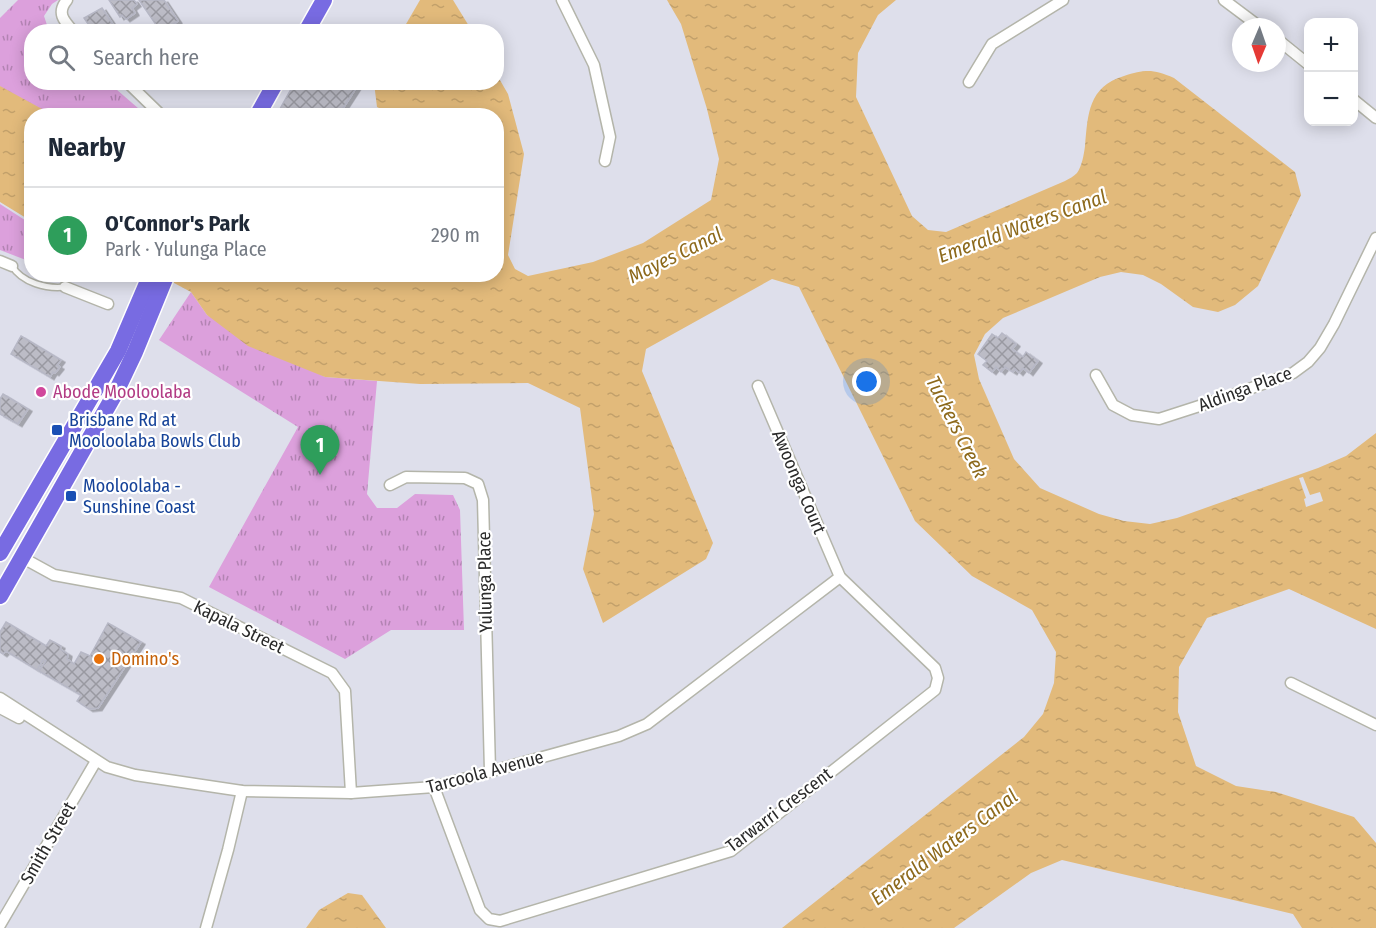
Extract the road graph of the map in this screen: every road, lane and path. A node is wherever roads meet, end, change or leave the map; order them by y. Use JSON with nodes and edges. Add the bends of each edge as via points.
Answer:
{"nodes":[{"id":1,"x":67,"y":0,"type":"edge"},
{"id":2,"x":324,"y":0,"type":"edge"},
{"id":3,"x":562,"y":0,"type":"edge"},
{"id":4,"x":1063,"y":0,"type":"edge"},
{"id":5,"x":1224,"y":0,"type":"edge"},
{"id":6,"x":1248,"y":18,"type":"edge"},
{"id":7,"x":67,"y":24,"type":"edge"},
{"id":8,"x":310,"y":24,"type":"edge"},
{"id":9,"x":1286,"y":46,"type":"edge"},
{"id":10,"x":1304,"y":61,"type":"edge"},
{"id":11,"x":969,"y":82,"type":"dead end"},
{"id":12,"x":135,"y":90,"type":"edge"},
{"id":13,"x":271,"y":90,"type":"edge"},
{"id":14,"x":1358,"y":104,"type":"edge"},
{"id":15,"x":154,"y":108,"type":"edge"},
{"id":16,"x":260,"y":108,"type":"edge"},
{"id":17,"x":1376,"y":118,"type":"edge"},
{"id":18,"x":605,"y":161,"type":"dead end"},
{"id":19,"x":1376,"y":238,"type":"edge"},
{"id":20,"x":0,"y":261,"type":"edge"},
{"id":21,"x":12,"y":266,"type":"joint"},
{"id":22,"x":24,"y":278,"type":"edge"},
{"id":23,"x":33,"y":282,"type":"edge"},
{"id":24,"x":158,"y":282,"type":"edge"},
{"id":25,"x":159,"y":282,"type":"edge"},
{"id":26,"x":65,"y":287,"type":"joint"},
{"id":27,"x":108,"y":304,"type":"dead end"},
{"id":28,"x":1096,"y":375,"type":"dead end"},
{"id":29,"x":758,"y":386,"type":"dead end"},
{"id":30,"x":390,"y":485,"type":"dead end"},
{"id":31,"x":0,"y":553,"type":"edge"},
{"id":32,"x":23,"y":558,"type":"junction"},
{"id":33,"x":840,"y":577,"type":"junction"},
{"id":34,"x":0,"y":596,"type":"edge"},
{"id":35,"x":1291,"y":683,"type":"dead end"},
{"id":36,"x":0,"y":698,"type":"edge"},
{"id":37,"x":0,"y":708,"type":"edge"},
{"id":38,"x":1376,"y":725,"type":"edge"},
{"id":39,"x":52,"y":733,"type":"junction"},
{"id":40,"x":96,"y":761,"type":"junction"},
{"id":41,"x":489,"y":771,"type":"junction"},
{"id":42,"x":434,"y":787,"type":"junction"},
{"id":43,"x":242,"y":791,"type":"junction"},
{"id":44,"x":351,"y":793,"type":"junction"},
{"id":45,"x":0,"y":925,"type":"edge"},
{"id":46,"x":206,"y":928,"type":"edge"}],
"edges":[{"from":1,"to":7,"type":"street","via":[[61,12]]},
{"from":2,"to":8,"type":"main road"},
{"from":3,"to":18,"type":"street","via":[[594,65],[610,137]]},
{"from":4,"to":11,"type":"street","via":[[992,44]]},
{"from":5,"to":6,"type":"street"},
{"from":9,"to":10,"type":"street"},
{"from":12,"to":15,"type":"street"},
{"from":13,"to":16,"type":"main road"},
{"from":14,"to":17,"type":"street"},
{"from":19,"to":28,"type":"street","name":"Aldinga Place","via":[[1320,348],[1293,373],[1159,419],[1132,416],[1113,405]]},
{"from":20,"to":21,"type":"street"},
{"from":21,"to":22,"type":"lane"},
{"from":23,"to":26,"type":"lane","via":[[49,288]]},
{"from":24,"to":31,"type":"main road"},
{"from":25,"to":32,"type":"main road","via":[[135,352],[116,392]]},
{"from":26,"to":27,"type":"street"},
{"from":29,"to":33,"type":"street","name":"Awoonga Court"},
{"from":30,"to":41,"type":"street","name":"Yulunga Place","via":[[406,477],[465,478],[478,484],[483,500]]},
{"from":32,"to":34,"type":"main road"},
{"from":32,"to":44,"type":"street","name":"Kapala Street","via":[[54,575],[181,598],[332,673],[345,691]]},
{"from":33,"to":41,"type":"street","name":"Tarcoola Avenue","via":[[647,724],[619,736]]},
{"from":33,"to":42,"type":"street","name":"Tarwarri Crescent","via":[[936,668],[935,690],[731,851],[500,921],[489,919],[480,910]]},
{"from":35,"to":38,"type":"street"},
{"from":36,"to":39,"type":"street","name":"Tarcoola Avenue"},
{"from":37,"to":39,"type":"street","name":"Tarcoola Avenue"},
{"from":39,"to":40,"type":"street","name":"Tarcoola Avenue"},
{"from":40,"to":43,"type":"street","name":"Tarcoola Avenue","via":[[126,773]]},
{"from":40,"to":45,"type":"street","name":"Smith Street"},
{"from":41,"to":42,"type":"street","name":"Tarcoola Avenue"},
{"from":42,"to":44,"type":"street","name":"Tarcoola Avenue"},
{"from":43,"to":44,"type":"street","name":"Tarcoola Avenue"},
{"from":43,"to":46,"type":"street"}]}
